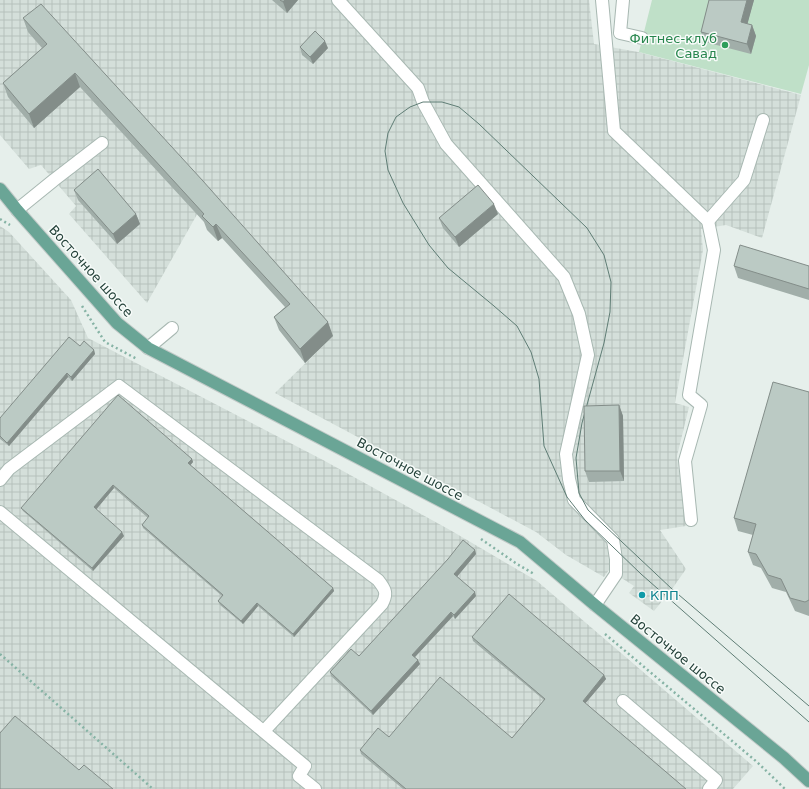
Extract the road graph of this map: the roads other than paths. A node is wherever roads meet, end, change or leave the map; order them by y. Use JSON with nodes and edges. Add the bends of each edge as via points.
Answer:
{"nodes":[{"id":1,"x":338,"y":0,"type":"edge"},
{"id":2,"x":602,"y":0,"type":"edge"},
{"id":3,"x":623,"y":0,"type":"edge"},
{"id":4,"x":642,"y":38,"type":"dead end"},
{"id":5,"x":763,"y":120,"type":"dead end"},
{"id":6,"x":102,"y":143,"type":"dead end"},
{"id":7,"x":0,"y":189,"type":"edge"},
{"id":8,"x":17,"y":210,"type":"junction"},
{"id":9,"x":708,"y":221,"type":"junction"},
{"id":10,"x":172,"y":328,"type":"dead end"},
{"id":11,"x":148,"y":348,"type":"junction"},
{"id":12,"x":4,"y":466,"type":"edge"},
{"id":13,"x":0,"y":480,"type":"edge"},
{"id":14,"x":0,"y":512,"type":"edge"},
{"id":15,"x":691,"y":520,"type":"dead end"},
{"id":16,"x":595,"y":605,"type":"junction"},
{"id":17,"x":623,"y":701,"type":"dead end"},
{"id":18,"x":264,"y":730,"type":"junction"},
{"id":19,"x":809,"y":781,"type":"edge"},
{"id":20,"x":315,"y":789,"type":"edge"},
{"id":21,"x":709,"y":789,"type":"edge"}],
"edges":[{"from":1,"to":16,"type":"street","via":[[418,88],[446,144],[564,277],[579,314],[588,355],[566,454],[569,480],[574,500],[612,540],[616,559],[616,574]]},
{"from":2,"to":9,"type":"street","via":[[614,130]]},
{"from":3,"to":4,"type":"street","via":[[620,33]]},
{"from":5,"to":9,"type":"street","via":[[744,180]]},
{"from":6,"to":8,"type":"street"},
{"from":7,"to":8,"type":"main road","name":"Восточное шоссе"},
{"from":8,"to":11,"type":"main road","name":"Восточное шоссе","via":[[117,323]]},
{"from":9,"to":15,"type":"street","via":[[714,250],[689,395],[701,406],[685,461]]},
{"from":10,"to":11,"type":"street"},
{"from":11,"to":16,"type":"main road","name":"Восточное шоссе","via":[[520,542]]},
{"from":12,"to":13,"type":"street"},
{"from":12,"to":18,"type":"street","via":[[119,386],[378,580],[386,593],[382,604]]},
{"from":14,"to":18,"type":"street"},
{"from":16,"to":19,"type":"main road","name":"Восточное шоссе"},
{"from":17,"to":21,"type":"street","via":[[716,780]]},
{"from":18,"to":20,"type":"street","via":[[305,766],[299,776]]}]}
